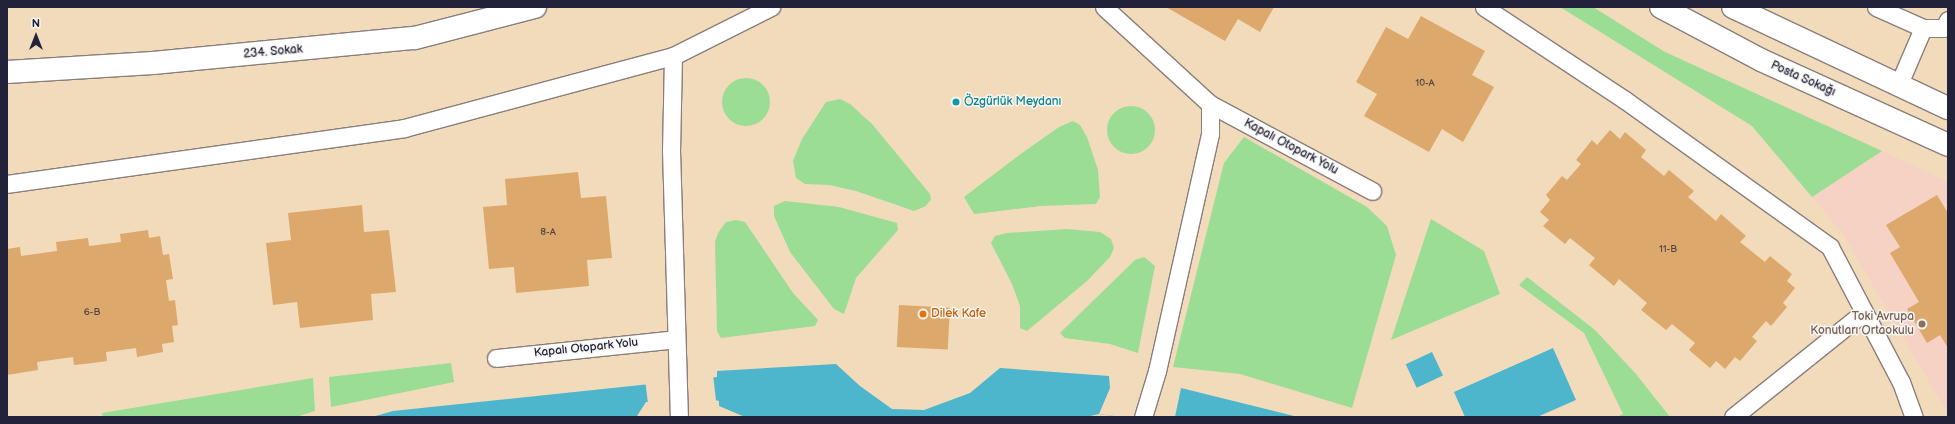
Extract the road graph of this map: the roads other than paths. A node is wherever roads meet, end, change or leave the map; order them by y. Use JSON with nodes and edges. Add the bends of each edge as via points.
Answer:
{"nodes":[{"id":1,"x":535,"y":7,"type":"edge"},
{"id":2,"x":771,"y":7,"type":"edge"},
{"id":3,"x":1104,"y":7,"type":"edge"},
{"id":4,"x":1484,"y":7,"type":"edge"},
{"id":5,"x":1661,"y":7,"type":"edge"},
{"id":6,"x":1733,"y":7,"type":"edge"},
{"id":7,"x":1876,"y":7,"type":"edge"},
{"id":8,"x":1948,"y":20,"type":"edge"},
{"id":9,"x":1923,"y":28,"type":"junction"},
{"id":10,"x":673,"y":56,"type":"junction"},
{"id":11,"x":7,"y":72,"type":"edge"},
{"id":12,"x":1898,"y":86,"type":"junction"},
{"id":13,"x":1210,"y":104,"type":"junction"},
{"id":14,"x":1948,"y":107,"type":"edge"},
{"id":15,"x":1948,"y":145,"type":"edge"},
{"id":16,"x":7,"y":184,"type":"edge"},
{"id":17,"x":1372,"y":191,"type":"dead end"},
{"id":18,"x":1864,"y":312,"type":"junction"},
{"id":19,"x":676,"y":339,"type":"junction"},
{"id":20,"x":496,"y":358,"type":"dead end"},
{"id":21,"x":679,"y":417,"type":"edge"},
{"id":22,"x":1143,"y":417,"type":"edge"},
{"id":23,"x":1732,"y":417,"type":"edge"},
{"id":24,"x":1914,"y":417,"type":"edge"}],
"edges":[{"from":1,"to":11,"type":"street","name":"234. Sokak","via":[[415,38],[153,63]]},
{"from":2,"to":10,"type":"lane"},
{"from":3,"to":13,"type":"lane","name":"Kapalı Otopark Yolu"},
{"from":4,"to":18,"type":"lane","via":[[1625,100],[1830,247]]},
{"from":5,"to":15,"type":"street","name":"Posta Sokağı","via":[[1761,60]]},
{"from":6,"to":12,"type":"street"},
{"from":7,"to":9,"type":"lane"},
{"from":8,"to":9,"type":"lane","via":[[1944,28]]},
{"from":9,"to":12,"type":"lane"},
{"from":10,"to":16,"type":"lane","via":[[404,128]]},
{"from":10,"to":19,"type":"lane","via":[[671,150]]},
{"from":12,"to":14,"type":"street"},
{"from":13,"to":17,"type":"lane","name":"Kapalı Otopark Yolu"},
{"from":13,"to":22,"type":"lane","via":[[1210,134],[1156,374]]},
{"from":18,"to":23,"type":"lane"},
{"from":18,"to":24,"type":"lane","via":[[1901,382]]},
{"from":19,"to":20,"type":"lane","name":"Kapalı Otopark Yolu"},
{"from":19,"to":21,"type":"lane"}]}
